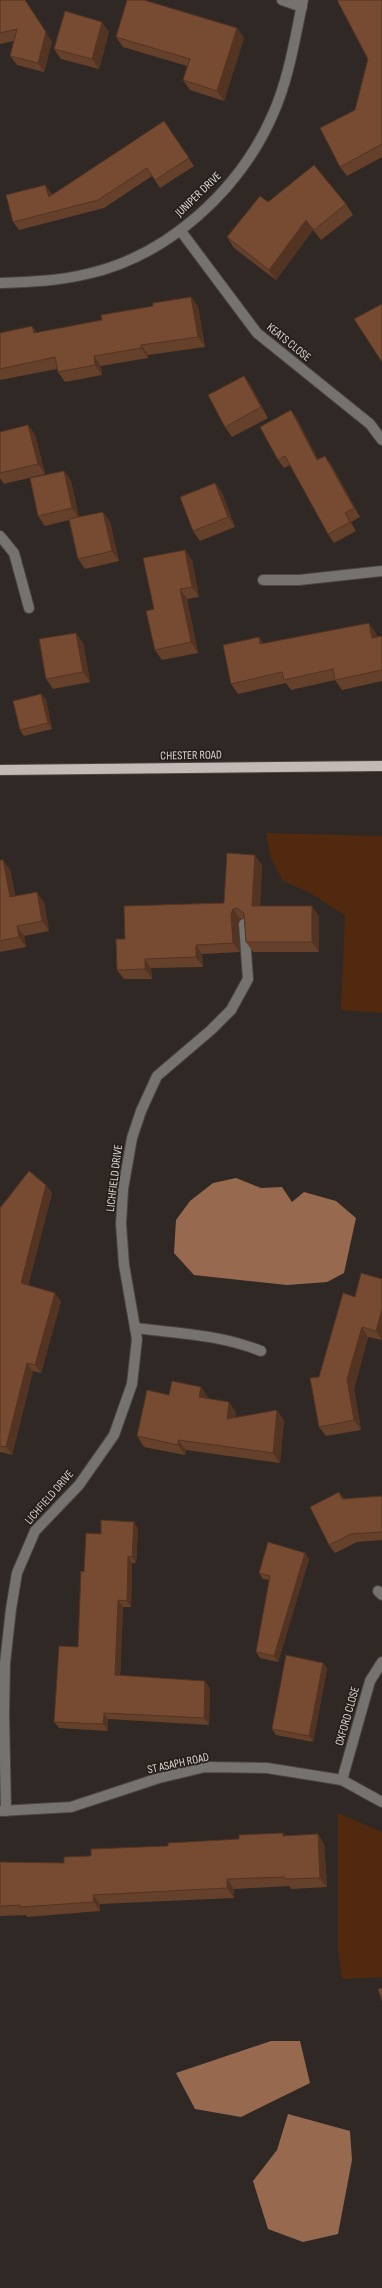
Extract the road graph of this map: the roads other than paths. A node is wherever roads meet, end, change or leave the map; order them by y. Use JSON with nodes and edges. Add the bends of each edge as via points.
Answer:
{"nodes":[{"id":1,"x":282,"y":0,"type":"edge"},
{"id":2,"x":302,"y":3,"type":"edge"},
{"id":3,"x":180,"y":230,"type":"junction"},
{"id":4,"x":0,"y":283,"type":"edge"},
{"id":5,"x":382,"y":440,"type":"edge"},
{"id":6,"x":0,"y":536,"type":"edge"},
{"id":7,"x":382,"y":571,"type":"edge"},
{"id":8,"x":263,"y":580,"type":"dead end"},
{"id":9,"x":29,"y":608,"type":"dead end"},
{"id":10,"x":382,"y":766,"type":"edge"},
{"id":11,"x":0,"y":770,"type":"edge"},
{"id":12,"x":244,"y":924,"type":"edge"},
{"id":13,"x":135,"y":1328,"type":"junction"},
{"id":14,"x":261,"y":1351,"type":"dead end"},
{"id":15,"x":382,"y":1662,"type":"edge"},
{"id":16,"x":342,"y":1780,"type":"junction"},
{"id":17,"x":382,"y":1802,"type":"edge"},
{"id":18,"x":3,"y":1811,"type":"edge"}],
"edges":[{"from":1,"to":2,"type":"street"},
{"from":2,"to":3,"type":"street","name":"JUNIPER DRIVE","via":[[290,65],[273,114],[252,154],[222,193]]},
{"from":3,"to":4,"type":"street","name":"JUNIPER DRIVE","via":[[146,253],[88,274],[42,282]]},
{"from":3,"to":5,"type":"street","name":"KEATS CLOSE","via":[[256,333],[370,424]]},
{"from":6,"to":9,"type":"street","via":[[14,553]]},
{"from":7,"to":8,"type":"street","via":[[299,580]]},
{"from":10,"to":11,"type":"main road","name":"CHESTER ROAD"},
{"from":12,"to":13,"type":"street","name":"LICHFIELD DRIVE","via":[[248,979],[231,1010],[156,1076],[132,1138],[123,1189],[121,1224],[124,1265]]},
{"from":13,"to":14,"type":"street","via":[[214,1337],[245,1344]]},
{"from":13,"to":18,"type":"street","name":"LICHFIELD DRIVE","via":[[137,1339],[132,1384],[114,1435],[78,1485],[35,1531],[17,1573],[5,1663]]},
{"from":15,"to":16,"type":"street","name":"OXFORD CLOSE","via":[[370,1682]]},
{"from":16,"to":17,"type":"street","name":"ST ASAPH ROAD"},
{"from":16,"to":18,"type":"street","name":"ST ASAPH ROAD","via":[[267,1768],[205,1767],[159,1778],[71,1807]]}]}
